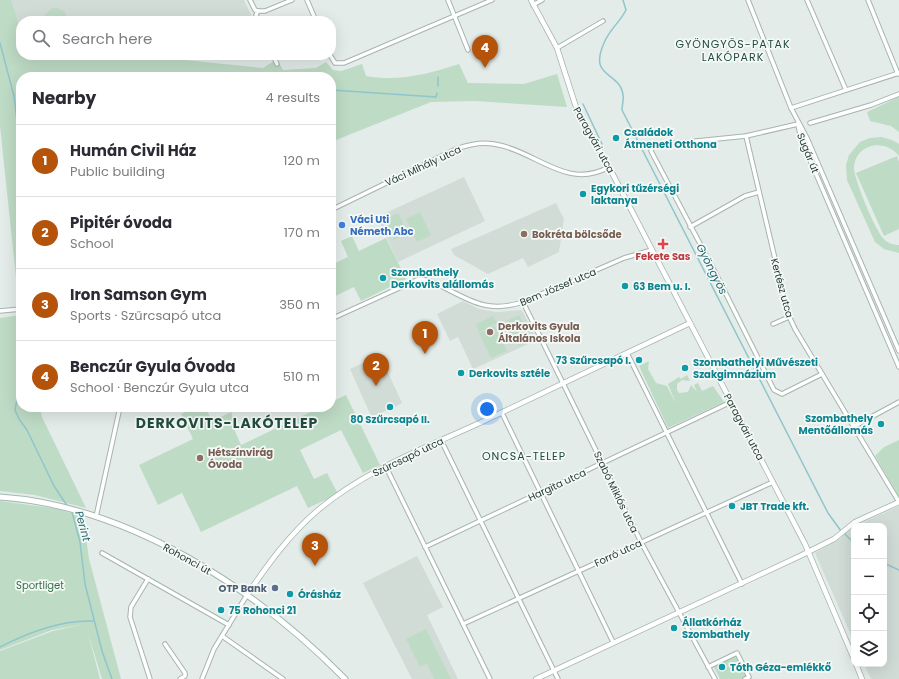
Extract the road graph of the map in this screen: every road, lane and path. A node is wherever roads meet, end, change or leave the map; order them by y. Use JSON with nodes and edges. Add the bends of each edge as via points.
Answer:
{"nodes":[{"id":1,"x":250,"y":0,"type":"edge"},
{"id":2,"x":292,"y":0,"type":"edge"},
{"id":3,"x":307,"y":0,"type":"edge"},
{"id":4,"x":448,"y":0,"type":"edge"},
{"id":5,"x":492,"y":0,"type":"edge"},
{"id":6,"x":542,"y":0,"type":"edge"},
{"id":7,"x":748,"y":0,"type":"edge"},
{"id":8,"x":807,"y":0,"type":"edge"},
{"id":9,"x":868,"y":0,"type":"edge"},
{"id":10,"x":532,"y":2,"type":"edge"},
{"id":11,"x":258,"y":11,"type":"junction"},
{"id":12,"x":256,"y":16,"type":"edge"},
{"id":13,"x":314,"y":16,"type":"edge"},
{"id":14,"x":455,"y":16,"type":"junction"},
{"id":15,"x":603,"y":22,"type":"dead end"},
{"id":16,"x":556,"y":48,"type":"junction"},
{"id":17,"x":468,"y":50,"type":"dead end"},
{"id":18,"x":275,"y":60,"type":"edge"},
{"id":19,"x":332,"y":60,"type":"edge"},
{"id":20,"x":277,"y":64,"type":"dead end"},
{"id":21,"x":899,"y":74,"type":"edge"},
{"id":22,"x":846,"y":90,"type":"junction"},
{"id":23,"x":899,"y":94,"type":"edge"},
{"id":24,"x":791,"y":108,"type":"junction"},
{"id":25,"x":810,"y":123,"type":"dead end"},
{"id":26,"x":798,"y":124,"type":"junction"},
{"id":27,"x":746,"y":136,"type":"junction"},
{"id":28,"x":610,"y":167,"type":"junction"},
{"id":29,"x":759,"y":192,"type":"junction"},
{"id":30,"x":336,"y":208,"type":"edge"},
{"id":31,"x":690,"y":227,"type":"junction"},
{"id":32,"x":652,"y":250,"type":"junction"},
{"id":33,"x":523,"y":302,"type":"junction"},
{"id":34,"x":16,"y":309,"type":"edge"},
{"id":35,"x":0,"y":311,"type":"edge"},
{"id":36,"x":336,"y":317,"type":"edge"},
{"id":37,"x":789,"y":317,"type":"junction"},
{"id":38,"x":690,"y":324,"type":"junction"},
{"id":39,"x":773,"y":324,"type":"dead end"},
{"id":40,"x":899,"y":338,"type":"edge"},
{"id":41,"x":894,"y":340,"type":"junction"},
{"id":42,"x":899,"y":351,"type":"edge"},
{"id":43,"x":627,"y":353,"type":"junction"},
{"id":44,"x":899,"y":367,"type":"edge"},
{"id":45,"x":822,"y":374,"type":"junction"},
{"id":46,"x":563,"y":384,"type":"junction"},
{"id":47,"x":731,"y":402,"type":"junction"},
{"id":48,"x":899,"y":402,"type":"edge"},
{"id":49,"x":119,"y":412,"type":"edge"},
{"id":50,"x":502,"y":412,"type":"junction"},
{"id":51,"x":853,"y":427,"type":"junction"},
{"id":52,"x":667,"y":432,"type":"junction"},
{"id":53,"x":441,"y":440,"type":"junction"},
{"id":54,"x":602,"y":463,"type":"junction"},
{"id":55,"x":386,"y":467,"type":"junction"},
{"id":56,"x":773,"y":482,"type":"junction"},
{"id":57,"x":541,"y":492,"type":"junction"},
{"id":58,"x":0,"y":498,"type":"edge"},
{"id":59,"x":899,"y":502,"type":"edge"},
{"id":60,"x":706,"y":513,"type":"junction"},
{"id":61,"x":96,"y":518,"type":"junction"},
{"id":62,"x":480,"y":520,"type":"junction"},
{"id":63,"x":641,"y":542,"type":"junction"},
{"id":64,"x":425,"y":547,"type":"junction"},
{"id":65,"x":808,"y":552,"type":"junction"},
{"id":66,"x":102,"y":553,"type":"dead end"},
{"id":67,"x":579,"y":571,"type":"junction"},
{"id":68,"x":148,"y":579,"type":"junction"},
{"id":69,"x":742,"y":584,"type":"junction"},
{"id":70,"x":247,"y":595,"type":"junction"},
{"id":71,"x":518,"y":599,"type":"junction"},
{"id":72,"x":678,"y":612,"type":"junction"},
{"id":73,"x":463,"y":624,"type":"junction"},
{"id":74,"x":229,"y":625,"type":"junction"},
{"id":75,"x":222,"y":636,"type":"junction"},
{"id":76,"x":613,"y":642,"type":"junction"},
{"id":77,"x":165,"y":644,"type":"dead end"},
{"id":78,"x":851,"y":652,"type":"edge"},
{"id":79,"x":708,"y":667,"type":"junction"},
{"id":80,"x":857,"y":667,"type":"edge"},
{"id":81,"x":553,"y":670,"type":"junction"},
{"id":82,"x":713,"y":678,"type":"edge"},
{"id":83,"x":150,"y":679,"type":"edge"},
{"id":84,"x":180,"y":679,"type":"edge"},
{"id":85,"x":202,"y":679,"type":"edge"},
{"id":86,"x":283,"y":679,"type":"edge"},
{"id":87,"x":345,"y":679,"type":"edge"},
{"id":88,"x":490,"y":679,"type":"edge"},
{"id":89,"x":536,"y":679,"type":"edge"},
{"id":90,"x":558,"y":679,"type":"edge"},
{"id":91,"x":745,"y":679,"type":"edge"},
{"id":92,"x":862,"y":679,"type":"edge"}],
"edges":[{"from":1,"to":11,"type":"street"},
{"from":2,"to":11,"type":"street","via":[[265,11]]},
{"from":3,"to":13,"type":"street"},
{"from":4,"to":14,"type":"street"},
{"from":5,"to":14,"type":"street"},
{"from":6,"to":10,"type":"street"},
{"from":7,"to":24,"type":"street"},
{"from":8,"to":22,"type":"street"},
{"from":9,"to":21,"type":"street"},
{"from":10,"to":16,"type":"street","name":"Paragvári utca"},
{"from":11,"to":12,"type":"street"},
{"from":14,"to":17,"type":"street"},
{"from":14,"to":19,"type":"street","via":[[338,64]]},
{"from":15,"to":16,"type":"street"},
{"from":16,"to":28,"type":"street","name":"Paragvári utca","via":[[576,107]]},
{"from":18,"to":20,"type":"street"},
{"from":21,"to":22,"type":"street"},
{"from":22,"to":24,"type":"street"},
{"from":23,"to":25,"type":"street"},
{"from":24,"to":26,"type":"street"},
{"from":26,"to":27,"type":"street"},
{"from":26,"to":41,"type":"street","name":"Sugár út","via":[[807,138]]},
{"from":26,"to":44,"type":"street","name":"Sugár út","via":[[802,139]]},
{"from":27,"to":29,"type":"street","name":"Kertész utca"},
{"from":27,"to":31,"type":"street","via":[[657,145],[652,148],[652,154]]},
{"from":28,"to":30,"type":"street","name":"Váci Mihály utca","via":[[593,174],[575,175],[548,167],[499,145],[471,144]]},
{"from":28,"to":32,"type":"street","name":"Paragvári utca"},
{"from":29,"to":31,"type":"street","via":[[745,196]]},
{"from":29,"to":37,"type":"street","name":"Kertész utca"},
{"from":31,"to":45,"type":"street","via":[[774,390],[782,394]]},
{"from":32,"to":33,"type":"street","name":"Bem József utca","via":[[624,258]]},
{"from":32,"to":38,"type":"street","name":"Paragvári utca"},
{"from":33,"to":36,"type":"street","name":"Bem József utca","via":[[488,307],[430,281],[419,279]]},
{"from":33,"to":46,"type":"street","name":"Szabó Miklós utca"},
{"from":34,"to":35,"type":"street"},
{"from":37,"to":39,"type":"street"},
{"from":37,"to":45,"type":"street","name":"Kertész utca"},
{"from":38,"to":43,"type":"street","name":"Szűrcsapó utca"},
{"from":38,"to":47,"type":"street","name":"Paragvári utca"},
{"from":40,"to":41,"type":"street"},
{"from":41,"to":42,"type":"street","name":"Sugár út"},
{"from":43,"to":46,"type":"street","name":"Szűrcsapó utca"},
{"from":43,"to":52,"type":"street"},
{"from":45,"to":51,"type":"street","name":"Kertész utca"},
{"from":46,"to":50,"type":"street","name":"Szűrcsapó utca"},
{"from":46,"to":54,"type":"street","name":"Szabó Miklós utca"},
{"from":47,"to":52,"type":"street","name":"Hargita utca"},
{"from":47,"to":56,"type":"street","name":"Paragvári utca"},
{"from":48,"to":51,"type":"street"},
{"from":49,"to":61,"type":"street"},
{"from":50,"to":53,"type":"street","name":"Szűrcsapó utca"},
{"from":50,"to":57,"type":"street"},
{"from":51,"to":59,"type":"street","name":"Kertész utca"},
{"from":52,"to":54,"type":"street","name":"Hargita utca"},
{"from":52,"to":60,"type":"street"},
{"from":53,"to":55,"type":"street","name":"Szűrcsapó utca"},
{"from":53,"to":62,"type":"street"},
{"from":54,"to":57,"type":"street","name":"Hargita utca"},
{"from":54,"to":63,"type":"street","name":"Szabó Miklós utca"},
{"from":55,"to":64,"type":"street"},
{"from":55,"to":70,"type":"street","name":"Szűrcsapó utca","via":[[346,490],[311,516],[277,552]]},
{"from":56,"to":60,"type":"street","name":"Forró utca"},
{"from":56,"to":65,"type":"street","name":"Paragvári utca"},
{"from":57,"to":62,"type":"street","name":"Hargita utca"},
{"from":57,"to":67,"type":"street"},
{"from":58,"to":61,"type":"main road","name":"Rohonci út","via":[[54,505]]},
{"from":59,"to":65,"type":"street","via":[[847,528]]},
{"from":60,"to":63,"type":"street","name":"Forró utca"},
{"from":60,"to":69,"type":"street"},
{"from":61,"to":70,"type":"main road","name":"Rohonci út","via":[[167,548]]},
{"from":62,"to":64,"type":"street","name":"Hargita utca"},
{"from":62,"to":71,"type":"street"},
{"from":63,"to":67,"type":"street","name":"Forró utca"},
{"from":63,"to":72,"type":"street","name":"Szabó Miklós utca"},
{"from":64,"to":73,"type":"street"},
{"from":65,"to":69,"type":"street"},
{"from":65,"to":78,"type":"street","name":"Paragvári utca"},
{"from":66,"to":68,"type":"street"},
{"from":67,"to":71,"type":"street","name":"Forró utca"},
{"from":67,"to":76,"type":"street"},
{"from":68,"to":74,"type":"street"},
{"from":68,"to":83,"type":"street","via":[[131,608],[130,617]]},
{"from":69,"to":72,"type":"street"},
{"from":70,"to":74,"type":"street","name":"Szűrcsapó utca"},
{"from":70,"to":87,"type":"main road","name":"Rohonci út","via":[[302,638]]},
{"from":71,"to":73,"type":"street","name":"Forró utca"},
{"from":71,"to":81,"type":"street"},
{"from":72,"to":76,"type":"street"},
{"from":72,"to":79,"type":"street","name":"Szabó Miklós utca"},
{"from":73,"to":88,"type":"street"},
{"from":74,"to":75,"type":"street","name":"Szűrcsapó utca"},
{"from":75,"to":85,"type":"street","name":"Szűrcsapó utca","via":[[208,661]]},
{"from":75,"to":86,"type":"street"},
{"from":76,"to":81,"type":"street"},
{"from":77,"to":84,"type":"street","via":[[185,673]]},
{"from":79,"to":82,"type":"street","name":"Szabó Miklós utca"},
{"from":79,"to":91,"type":"street","via":[[737,653],[749,677]]},
{"from":80,"to":92,"type":"street"},
{"from":81,"to":89,"type":"street"},
{"from":81,"to":90,"type":"street"}]}
